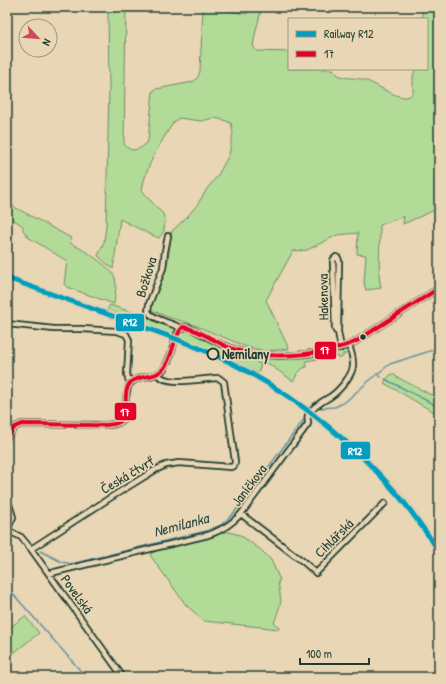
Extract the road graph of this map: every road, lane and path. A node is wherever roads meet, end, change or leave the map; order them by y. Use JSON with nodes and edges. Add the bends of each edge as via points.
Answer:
{"nodes":[{"id":1,"x":168,"y":236,"type":"dead end"},
{"id":2,"x":439,"y":288,"type":"edge"},
{"id":3,"x":7,"y":324,"type":"edge"},
{"id":4,"x":181,"y":328,"type":"junction"},
{"id":5,"x":338,"y":332,"type":"junction"},
{"id":6,"x":349,"y":346,"type":"junction"},
{"id":7,"x":341,"y":348,"type":"junction"},
{"id":8,"x":157,"y":374,"type":"junction"},
{"id":9,"x":131,"y":382,"type":"junction"},
{"id":10,"x":7,"y":425,"type":"edge"},
{"id":11,"x":13,"y":430,"type":"junction"},
{"id":12,"x":7,"y":437,"type":"edge"},
{"id":13,"x":7,"y":498,"type":"edge"},
{"id":14,"x":385,"y":503,"type":"dead end"},
{"id":15,"x":241,"y":514,"type":"junction"},
{"id":16,"x":7,"y":530,"type":"edge"},
{"id":17,"x":31,"y":549,"type":"junction"},
{"id":18,"x":50,"y":574,"type":"junction"},
{"id":19,"x":123,"y":677,"type":"edge"}],
"edges":[{"from":1,"to":4,"type":"street","name":"Božkova","via":[[163,268],[148,312]]},
{"from":2,"to":6,"type":"street"},
{"from":3,"to":9,"type":"street","via":[[54,330],[114,330],[124,333],[129,340],[127,374]]},
{"from":4,"to":7,"type":"street","via":[[188,327],[229,348],[253,354],[290,356]]},
{"from":4,"to":8,"type":"street","via":[[167,364]]},
{"from":5,"to":5,"type":"street","name":"Hakenova","via":[[335,328],[333,262],[336,257],[339,260]]},
{"from":5,"to":7,"type":"street"},
{"from":6,"to":7,"type":"street"},
{"from":6,"to":15,"type":"street","name":"Janíčkova","via":[[354,364],[351,374],[337,392],[309,413],[308,424]]},
{"from":8,"to":9,"type":"street"},
{"from":8,"to":17,"type":"street","name":"Česká čtvrť","via":[[175,381],[219,378],[224,382],[234,466],[179,463],[166,465],[112,496]]},
{"from":9,"to":11,"type":"street","via":[[127,390],[125,416],[119,423],[23,424]]},
{"from":10,"to":11,"type":"street"},
{"from":11,"to":12,"type":"street"},
{"from":13,"to":16,"type":"street","name":"Povelská","via":[[13,517]]},
{"from":14,"to":15,"type":"street","name":"Cihlářská","via":[[316,573]]},
{"from":15,"to":18,"type":"street","name":"Janíčkova","via":[[224,528],[208,535]]},
{"from":16,"to":17,"type":"street","name":"Povelská","via":[[21,537]]},
{"from":17,"to":18,"type":"street","name":"Povelská"},
{"from":18,"to":19,"type":"street","name":"Povelská"}]}
